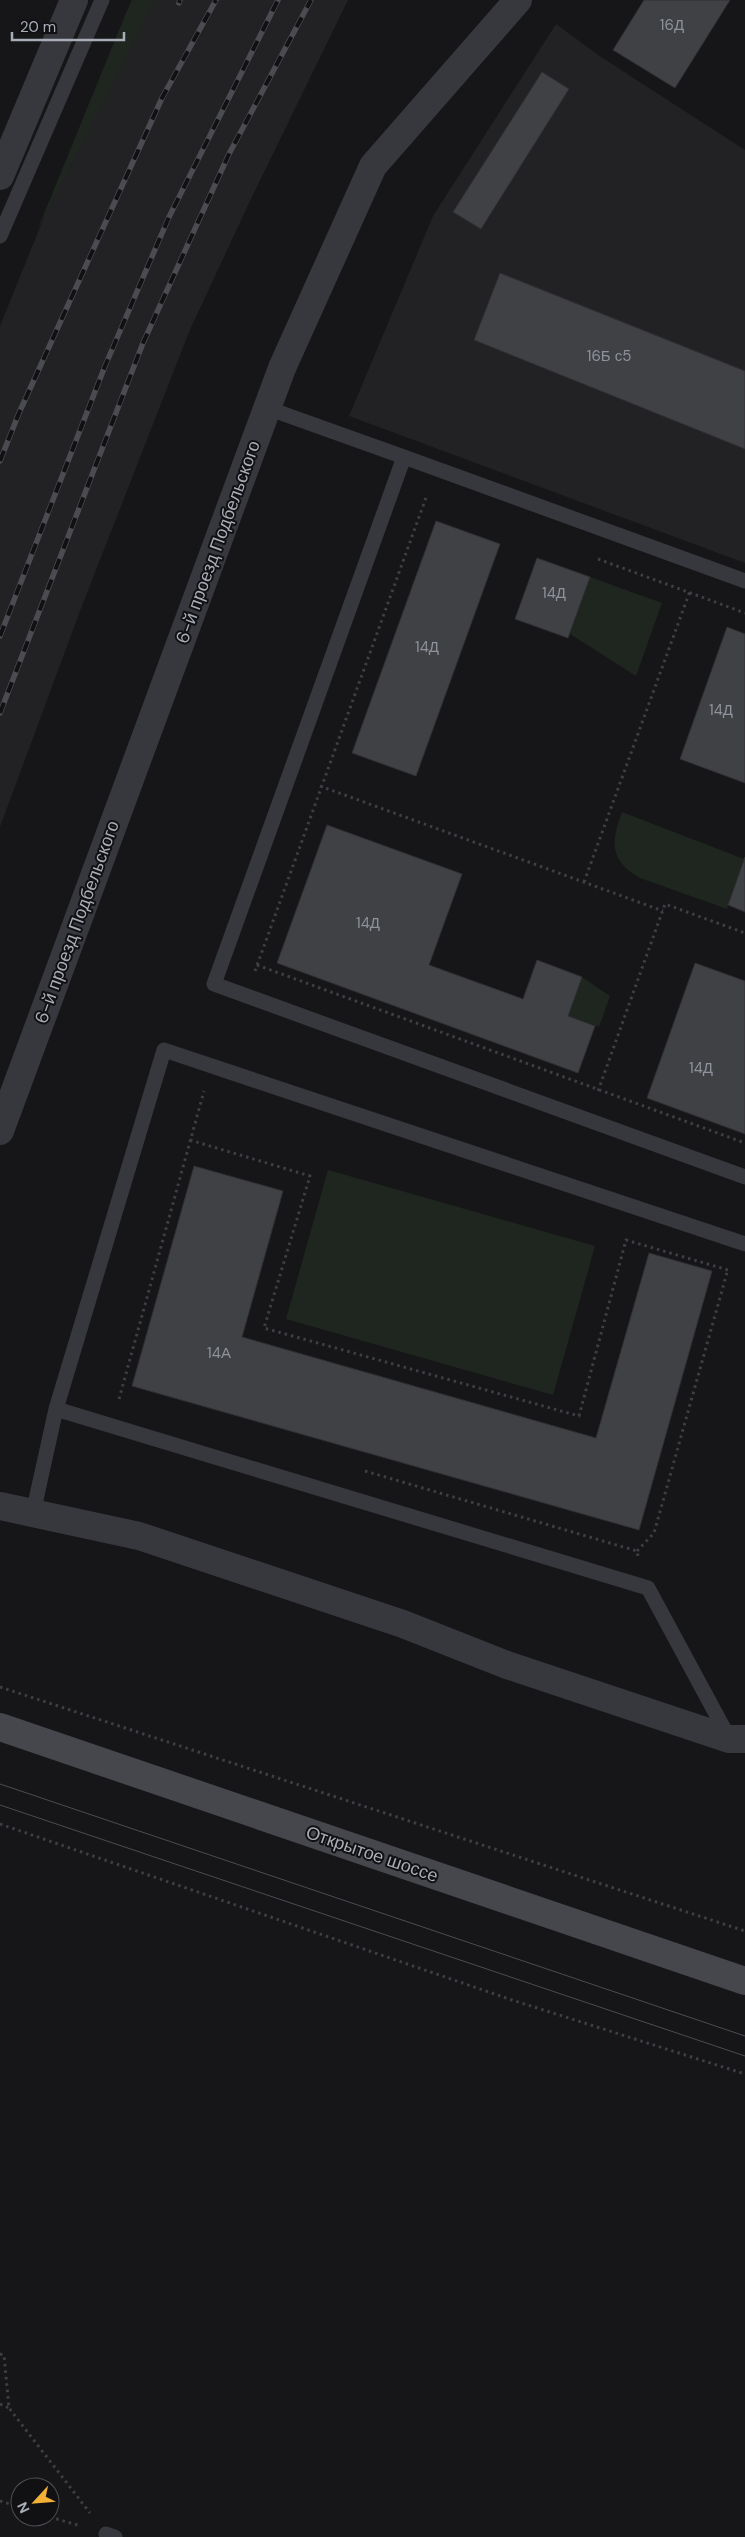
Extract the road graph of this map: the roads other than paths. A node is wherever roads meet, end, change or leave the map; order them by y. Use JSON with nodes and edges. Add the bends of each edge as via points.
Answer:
{"nodes":[{"id":1,"x":74,"y":0,"type":"edge"},
{"id":2,"x":102,"y":0,"type":"edge"},
{"id":3,"x":518,"y":0,"type":"edge"},
{"id":4,"x":0,"y":176,"type":"edge"},
{"id":5,"x":0,"y":236,"type":"edge"},
{"id":6,"x":267,"y":408,"type":"junction"},
{"id":7,"x":404,"y":457,"type":"junction"},
{"id":8,"x":745,"y":581,"type":"edge"},
{"id":9,"x":0,"y":1131,"type":"edge"},
{"id":10,"x":745,"y":1177,"type":"edge"},
{"id":11,"x":740,"y":1243,"type":"edge"},
{"id":12,"x":56,"y":1409,"type":"junction"},
{"id":13,"x":0,"y":1506,"type":"edge"},
{"id":14,"x":33,"y":1513,"type":"junction"},
{"id":15,"x":0,"y":1727,"type":"edge"},
{"id":16,"x":737,"y":1739,"type":"edge"},
{"id":17,"x":745,"y":1981,"type":"edge"}],
"edges":[{"from":1,"to":4,"type":"street"},
{"from":2,"to":5,"type":"lane"},
{"from":3,"to":6,"type":"street","name":"6-й проезд Подбельского","via":[[374,166]]},
{"from":6,"to":7,"type":"lane"},
{"from":6,"to":9,"type":"street","name":"6-й проезд Подбельского"},
{"from":7,"to":8,"type":"lane"},
{"from":7,"to":10,"type":"lane","via":[[214,984]]},
{"from":11,"to":12,"type":"lane","via":[[164,1050]]},
{"from":12,"to":14,"type":"lane"},
{"from":12,"to":16,"type":"lane","via":[[648,1588]]},
{"from":13,"to":14,"type":"street"},
{"from":14,"to":16,"type":"street","via":[[139,1536],[403,1624],[507,1665]]},
{"from":15,"to":17,"type":"main road","name":"Открытое шоссе"}]}
